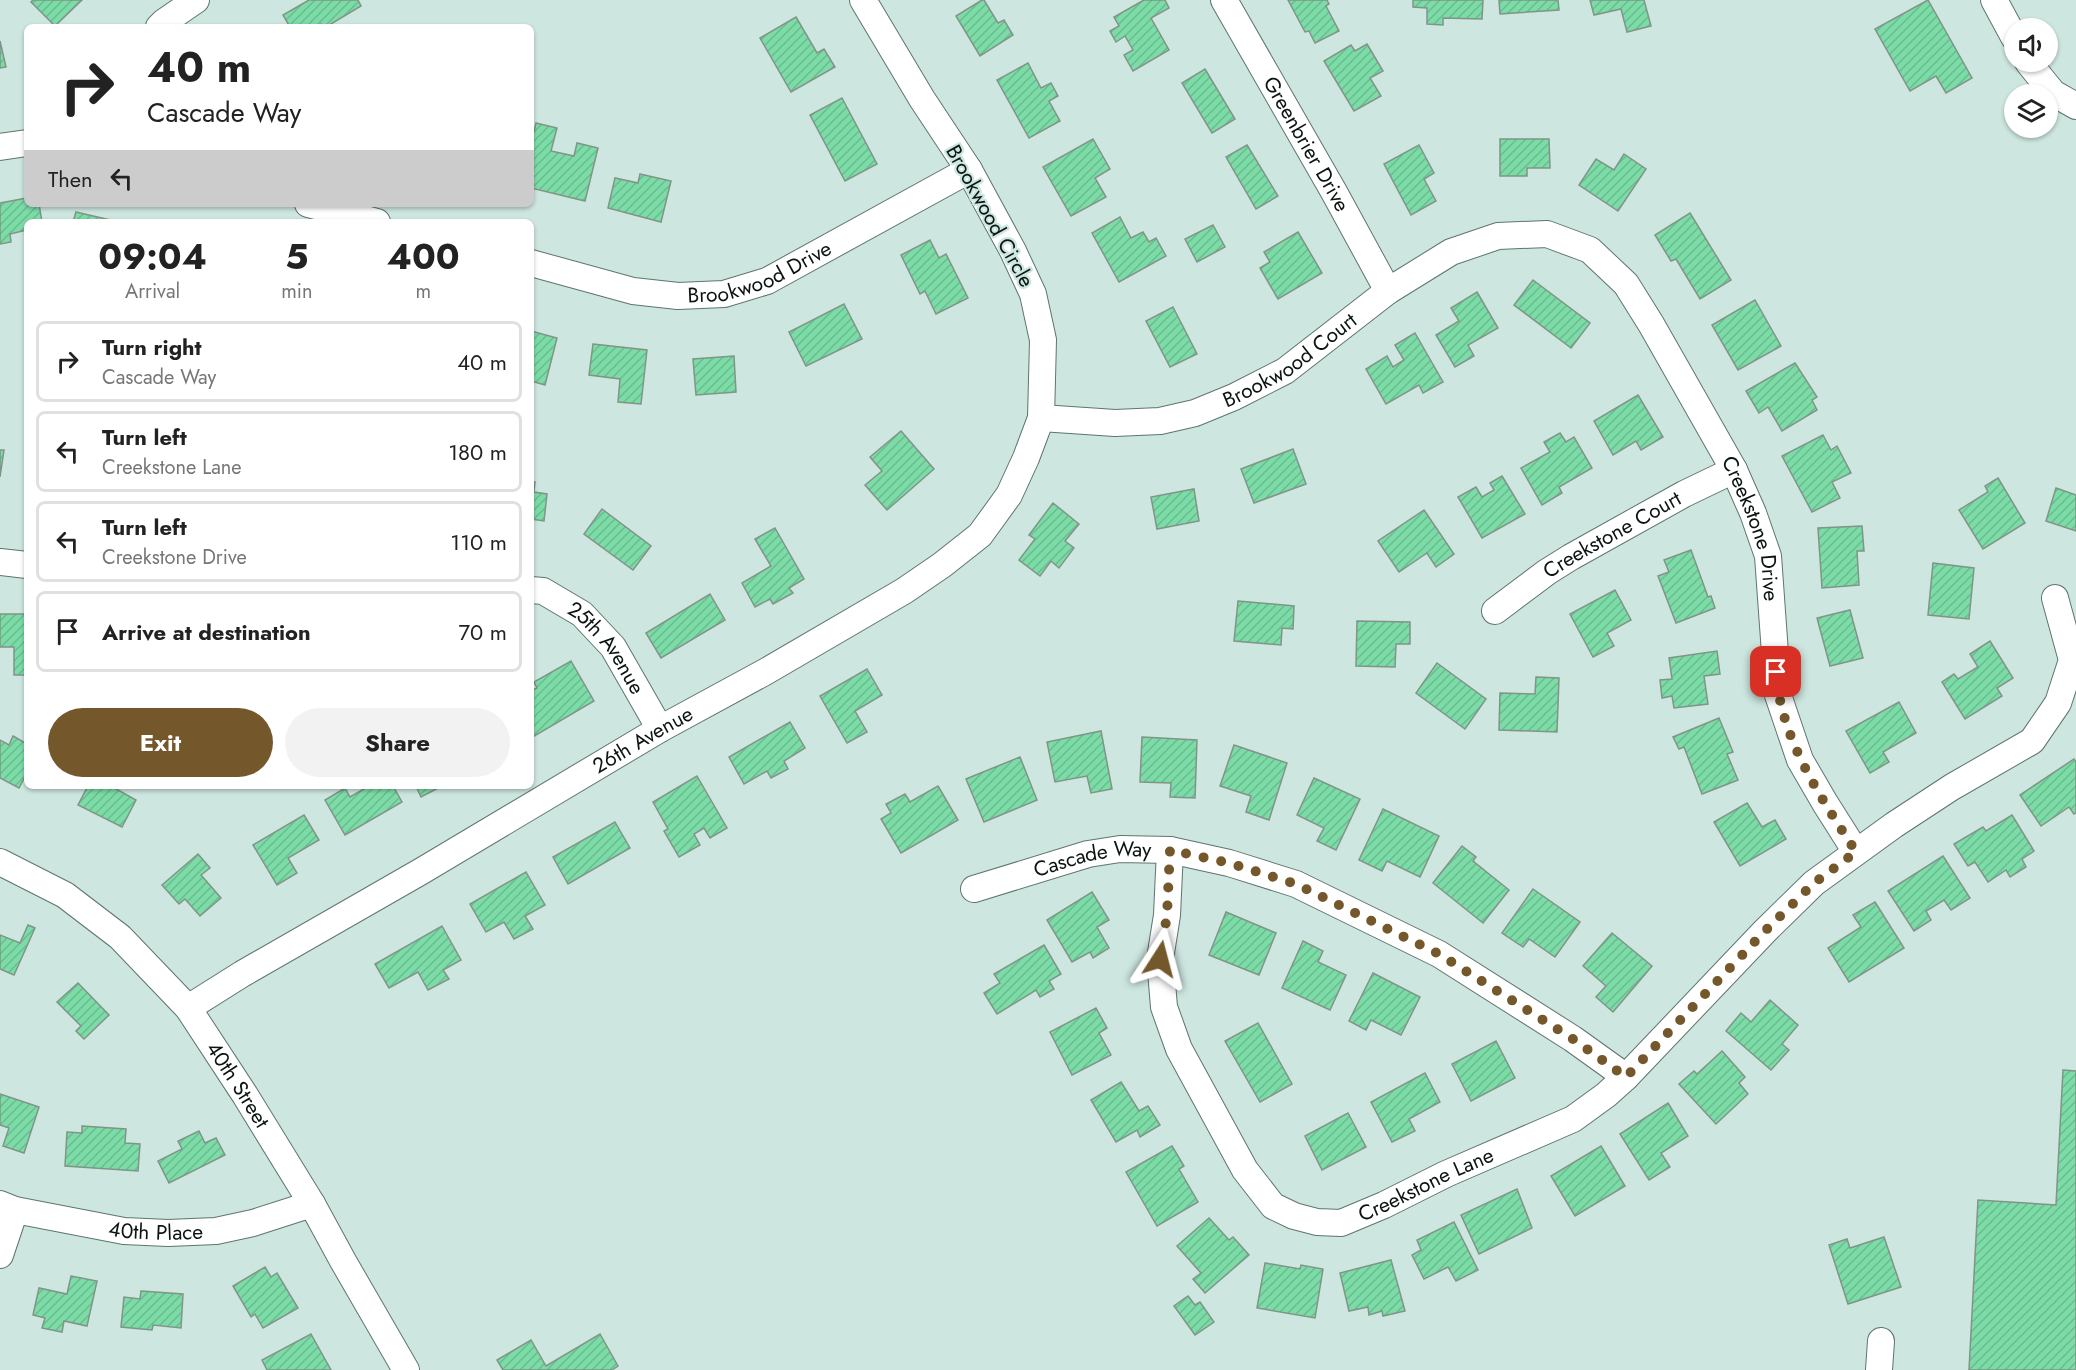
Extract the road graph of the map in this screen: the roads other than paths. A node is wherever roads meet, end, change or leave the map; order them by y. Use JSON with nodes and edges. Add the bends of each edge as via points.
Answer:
{"nodes":[{"id":1,"x":196,"y":0,"type":"edge"},
{"id":2,"x":863,"y":0,"type":"edge"},
{"id":3,"x":1224,"y":0,"type":"edge"},
{"id":4,"x":1994,"y":0,"type":"edge"},
{"id":5,"x":2004,"y":18,"type":"edge"},
{"id":6,"x":162,"y":24,"type":"edge"},
{"id":7,"x":2036,"y":72,"type":"edge"},
{"id":8,"x":2076,"y":106,"type":"edge"},
{"id":9,"x":24,"y":143,"type":"edge"},
{"id":10,"x":0,"y":147,"type":"edge"},
{"id":11,"x":969,"y":170,"type":"junction"},
{"id":12,"x":320,"y":207,"type":"edge"},
{"id":13,"x":366,"y":219,"type":"edge"},
{"id":14,"x":1517,"y":235,"type":"joint"},
{"id":15,"x":534,"y":264,"type":"edge"},
{"id":16,"x":1388,"y":291,"type":"junction"},
{"id":17,"x":1041,"y":418,"type":"junction"},
{"id":18,"x":1734,"y":470,"type":"junction"},
{"id":19,"x":0,"y":562,"type":"edge"},
{"id":20,"x":24,"y":565,"type":"edge"},
{"id":21,"x":534,"y":590,"type":"edge"},
{"id":22,"x":2055,"y":598,"type":"dead end"},
{"id":23,"x":1495,"y":611,"type":"dead end"},
{"id":24,"x":660,"y":729,"type":"junction"},
{"id":25,"x":1170,"y":850,"type":"junction"},
{"id":26,"x":1856,"y":852,"type":"junction"},
{"id":27,"x":0,"y":862,"type":"edge"},
{"id":28,"x":974,"y":889,"type":"dead end"},
{"id":29,"x":188,"y":1008,"type":"junction"},
{"id":30,"x":1626,"y":1077,"type":"junction"},
{"id":31,"x":312,"y":1204,"type":"junction"},
{"id":32,"x":8,"y":1207,"type":"edge"},
{"id":33,"x":0,"y":1255,"type":"edge"},
{"id":34,"x":1881,"y":1341,"type":"dead end"},
{"id":35,"x":406,"y":1370,"type":"edge"},
{"id":36,"x":1879,"y":1370,"type":"edge"}],
"edges":[{"from":1,"to":6,"type":"street"},
{"from":2,"to":11,"type":"street","name":"Brookwood Circle"},
{"from":3,"to":16,"type":"street","name":"Greenbrier Drive"},
{"from":4,"to":5,"type":"street"},
{"from":7,"to":8,"type":"street","via":[[2053,93]]},
{"from":9,"to":10,"type":"street"},
{"from":11,"to":15,"type":"street","name":"Brookwood Drive","via":[[767,281],[724,294],[678,296],[633,291]]},
{"from":11,"to":17,"type":"street","name":"Brookwood Circle","via":[[1033,294],[1043,340]]},
{"from":12,"to":13,"type":"street"},
{"from":14,"to":16,"type":"street","name":"Brookwood Court","via":[[1498,236],[1451,252]]},
{"from":14,"to":18,"type":"street","name":"Creekstone Drive","via":[[1547,234],[1590,250],[1626,284]]},
{"from":16,"to":17,"type":"street","name":"Brookwood Court","via":[[1285,371],[1195,413],[1160,421],[1115,423]]},
{"from":17,"to":24,"type":"street","name":"26th Avenue","via":[[1009,495],[980,535],[904,591]]},
{"from":18,"to":23,"type":"street","name":"Creekstone Court","via":[[1571,557]]},
{"from":18,"to":26,"type":"street","name":"Creekstone Drive","via":[[1768,556],[1778,695],[1800,760]]},
{"from":19,"to":20,"type":"street"},
{"from":21,"to":24,"type":"street","name":"25th Avenue","via":[[543,591],[582,614],[613,647]]},
{"from":22,"to":26,"type":"street","via":[[2072,660],[2058,703],[2032,741],[1952,787]]},
{"from":24,"to":29,"type":"street","name":"26th Avenue"},
{"from":25,"to":28,"type":"street","name":"Cascade Way","via":[[1120,849],[1088,854]]},
{"from":25,"to":30,"type":"street","name":"Cascade Way","via":[[1296,884],[1439,954]]},
{"from":25,"to":30,"type":"street","name":"Creekstone Lane","via":[[1160,959],[1164,1007],[1179,1049],[1245,1170],[1273,1206],[1317,1222],[1341,1223],[1573,1119]]},
{"from":26,"to":30,"type":"street","name":"Creekstone Lane","via":[[1814,883]]},
{"from":27,"to":29,"type":"street","name":"40th Street","via":[[65,895],[120,937]]},
{"from":29,"to":31,"type":"street","name":"40th Street"},
{"from":31,"to":32,"type":"street","name":"40th Place","via":[[216,1231],[168,1233],[124,1231]]},
{"from":31,"to":35,"type":"street","name":"40th Street"},
{"from":32,"to":33,"type":"street"},
{"from":34,"to":36,"type":"street"}]}
